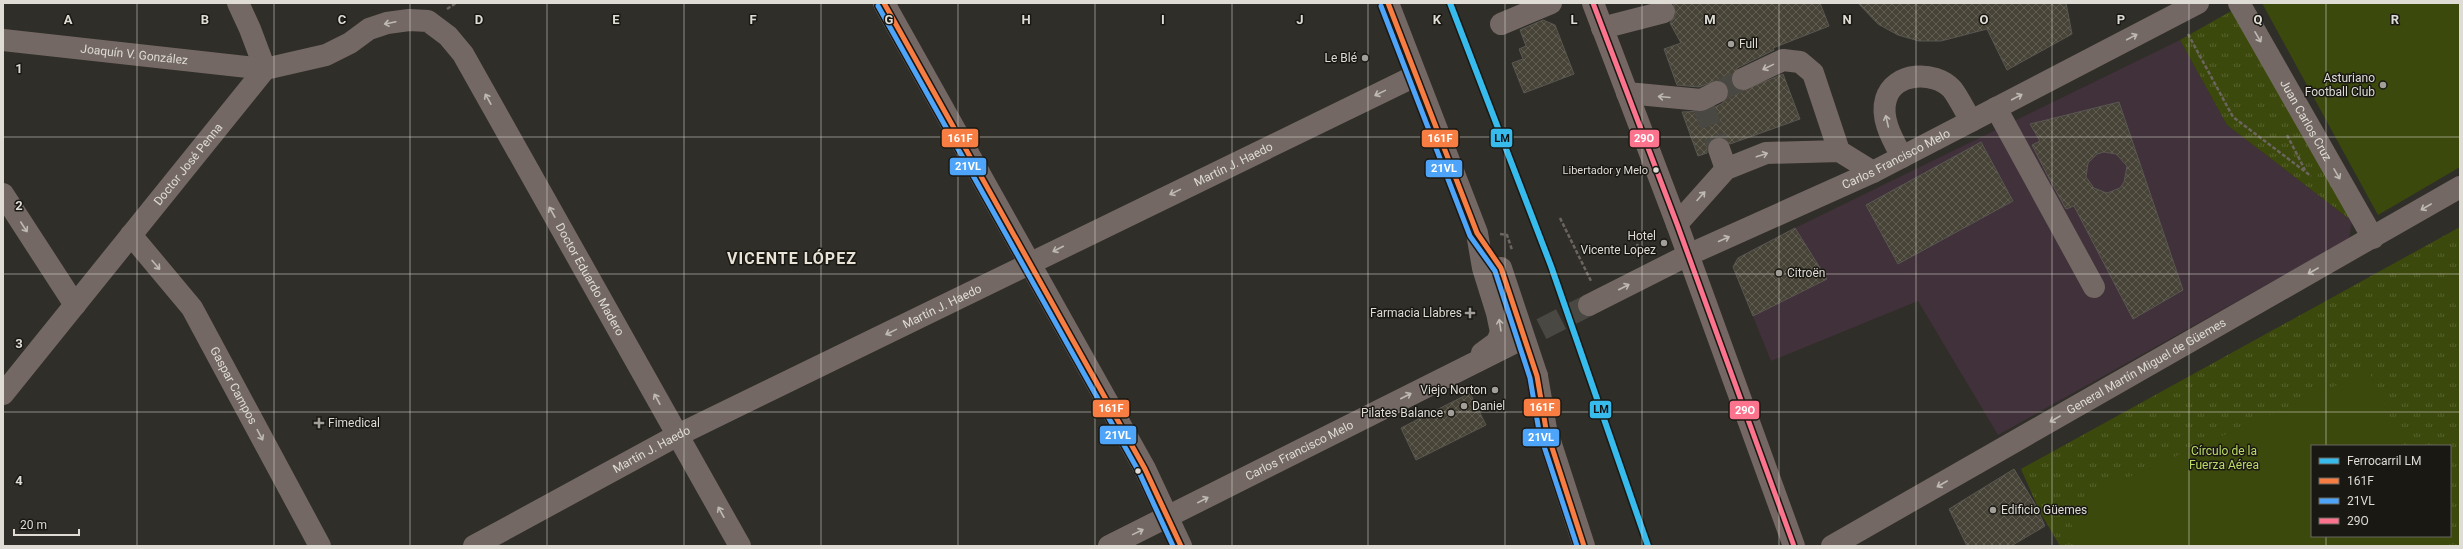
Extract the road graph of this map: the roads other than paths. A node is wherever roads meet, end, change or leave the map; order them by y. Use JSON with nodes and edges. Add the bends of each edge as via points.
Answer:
{"nodes":[{"id":1,"x":238,"y":3,"type":"edge"},
{"id":2,"x":884,"y":3,"type":"edge"},
{"id":3,"x":1388,"y":3,"type":"edge"},
{"id":4,"x":1551,"y":3,"type":"edge"},
{"id":5,"x":1593,"y":3,"type":"edge"},
{"id":6,"x":2198,"y":3,"type":"edge"},
{"id":7,"x":2239,"y":3,"type":"edge"},
{"id":8,"x":1664,"y":12,"type":"dead end"},
{"id":9,"x":1501,"y":24,"type":"dead end"},
{"id":10,"x":1602,"y":28,"type":"junction"},
{"id":11,"x":3,"y":40,"type":"edge"},
{"id":12,"x":265,"y":69,"type":"junction"},
{"id":13,"x":1415,"y":76,"type":"junction"},
{"id":14,"x":1743,"y":80,"type":"tunnel mouth"},
{"id":15,"x":1627,"y":94,"type":"junction"},
{"id":16,"x":1707,"y":99,"type":"tunnel mouth"},
{"id":17,"x":1996,"y":108,"type":"junction"},
{"id":18,"x":1971,"y":121,"type":"junction"},
{"id":19,"x":1719,"y":149,"type":"tunnel mouth"},
{"id":20,"x":1839,"y":151,"type":"junction"},
{"id":21,"x":1902,"y":157,"type":"junction"},
{"id":22,"x":1726,"y":169,"type":"junction"},
{"id":23,"x":1873,"y":172,"type":"junction"},
{"id":24,"x":2460,"y":187,"type":"edge"},
{"id":25,"x":3,"y":194,"type":"edge"},
{"id":26,"x":1677,"y":224,"type":"junction"},
{"id":27,"x":1477,"y":233,"type":"junction"},
{"id":28,"x":131,"y":235,"type":"junction"},
{"id":29,"x":2373,"y":238,"type":"junction"},
{"id":30,"x":1688,"y":255,"type":"junction"},
{"id":31,"x":1031,"y":263,"type":"junction"},
{"id":32,"x":2094,"y":287,"type":"dead end"},
{"id":33,"x":75,"y":305,"type":"junction"},
{"id":34,"x":1589,"y":305,"type":"tunnel mouth"},
{"id":35,"x":1512,"y":344,"type":"tunnel mouth"},
{"id":36,"x":1469,"y":364,"type":"junction"},
{"id":37,"x":3,"y":394,"type":"edge"},
{"id":38,"x":678,"y":436,"type":"junction"},
{"id":39,"x":1573,"y":511,"type":"junction"},
{"id":40,"x":1168,"y":518,"type":"junction"},
{"id":41,"x":320,"y":546,"type":"edge"},
{"id":42,"x":474,"y":546,"type":"edge"},
{"id":43,"x":740,"y":546,"type":"edge"},
{"id":44,"x":1109,"y":546,"type":"edge"},
{"id":45,"x":1181,"y":546,"type":"edge"},
{"id":46,"x":1584,"y":546,"type":"edge"},
{"id":47,"x":1601,"y":546,"type":"edge"},
{"id":48,"x":1794,"y":546,"type":"edge"},
{"id":49,"x":1832,"y":546,"type":"edge"}],
"edges":[{"from":1,"to":12,"type":"street"},
{"from":2,"to":31,"type":"street"},
{"from":3,"to":13,"type":"street"},
{"from":4,"to":9,"type":"street"},
{"from":5,"to":10,"type":"main road"},
{"from":17,"to":6,"type":"street","name":"Carlos Francisco Melo","one_way":true},
{"from":7,"to":29,"type":"street","name":"Juan Carlos Cruz","one_way":true},
{"from":8,"to":10,"type":"street"},
{"from":10,"to":15,"type":"main road"},
{"from":11,"to":12,"type":"street","name":"Joaquín V. González"},
{"from":12,"to":28,"type":"street","name":"Doctor José Penna"},
{"from":38,"to":12,"type":"street","name":"Doctor Eduardo Madero","one_way":true,"via":[[463,54],[448,36],[428,21],[387,23],[369,29],[350,43],[326,55]]},
{"from":13,"to":27,"type":"street"},
{"from":13,"to":31,"type":"street","name":"Martín J. Haedo","one_way":true},
{"from":20,"to":14,"type":"street","one_way":true,"via":[[1812,73],[1800,62],[1782,60]]},
{"from":16,"to":15,"type":"street","one_way":true},
{"from":15,"to":26,"type":"main road"},
{"from":17,"to":18,"type":"street","name":"Carlos Francisco Melo"},
{"from":17,"to":32,"type":"street"},
{"from":18,"to":21,"type":"street","name":"Carlos Francisco Melo"},
{"from":21,"to":18,"type":"street","one_way":true,"via":[[1885,119],[1885,100],[1890,89],[1901,80],[1929,76],[1941,81],[1952,89]]},
{"from":19,"to":22,"type":"street"},
{"from":22,"to":20,"type":"street","one_way":true,"via":[[1766,153]]},
{"from":20,"to":23,"type":"street"},
{"from":21,"to":23,"type":"street","name":"Carlos Francisco Melo"},
{"from":26,"to":22,"type":"street","one_way":true},
{"from":30,"to":23,"type":"street","name":"Carlos Francisco Melo","one_way":true},
{"from":24,"to":29,"type":"street","name":"General Martín Miguel de Güemes","one_way":true},
{"from":25,"to":33,"type":"street","one_way":true},
{"from":26,"to":30,"type":"main road"},
{"from":36,"to":27,"type":"street","one_way":true,"via":[[1497,342],[1501,332],[1483,268]]},
{"from":27,"to":39,"type":"street","bridge":true,"via":[[1501,268],[1537,376],[1546,429]]},
{"from":28,"to":33,"type":"street","name":"Doctor José Penna"},
{"from":28,"to":41,"type":"street","name":"Gaspar Campos","one_way":true,"via":[[192,308]]},
{"from":29,"to":49,"type":"street","name":"General Martín Miguel de Güemes","one_way":true},
{"from":34,"to":30,"type":"street","name":"Carlos Francisco Melo","one_way":true},
{"from":30,"to":48,"type":"main road"},
{"from":31,"to":38,"type":"street","name":"Martín J. Haedo","one_way":true},
{"from":31,"to":40,"type":"street","via":[[1145,469]]},
{"from":33,"to":37,"type":"street","name":"Doctor José Penna"},
{"from":35,"to":36,"type":"street","name":"Carlos Francisco Melo"},
{"from":40,"to":36,"type":"street","name":"Carlos Francisco Melo","one_way":true},
{"from":38,"to":42,"type":"street","name":"Martín J. Haedo"},
{"from":43,"to":38,"type":"street","name":"Doctor Eduardo Madero","one_way":true},
{"from":39,"to":46,"type":"street"},
{"from":39,"to":47,"type":"street","via":[[1589,526]]},
{"from":44,"to":40,"type":"street","name":"Carlos Francisco Melo","one_way":true},
{"from":40,"to":45,"type":"street"}]}
